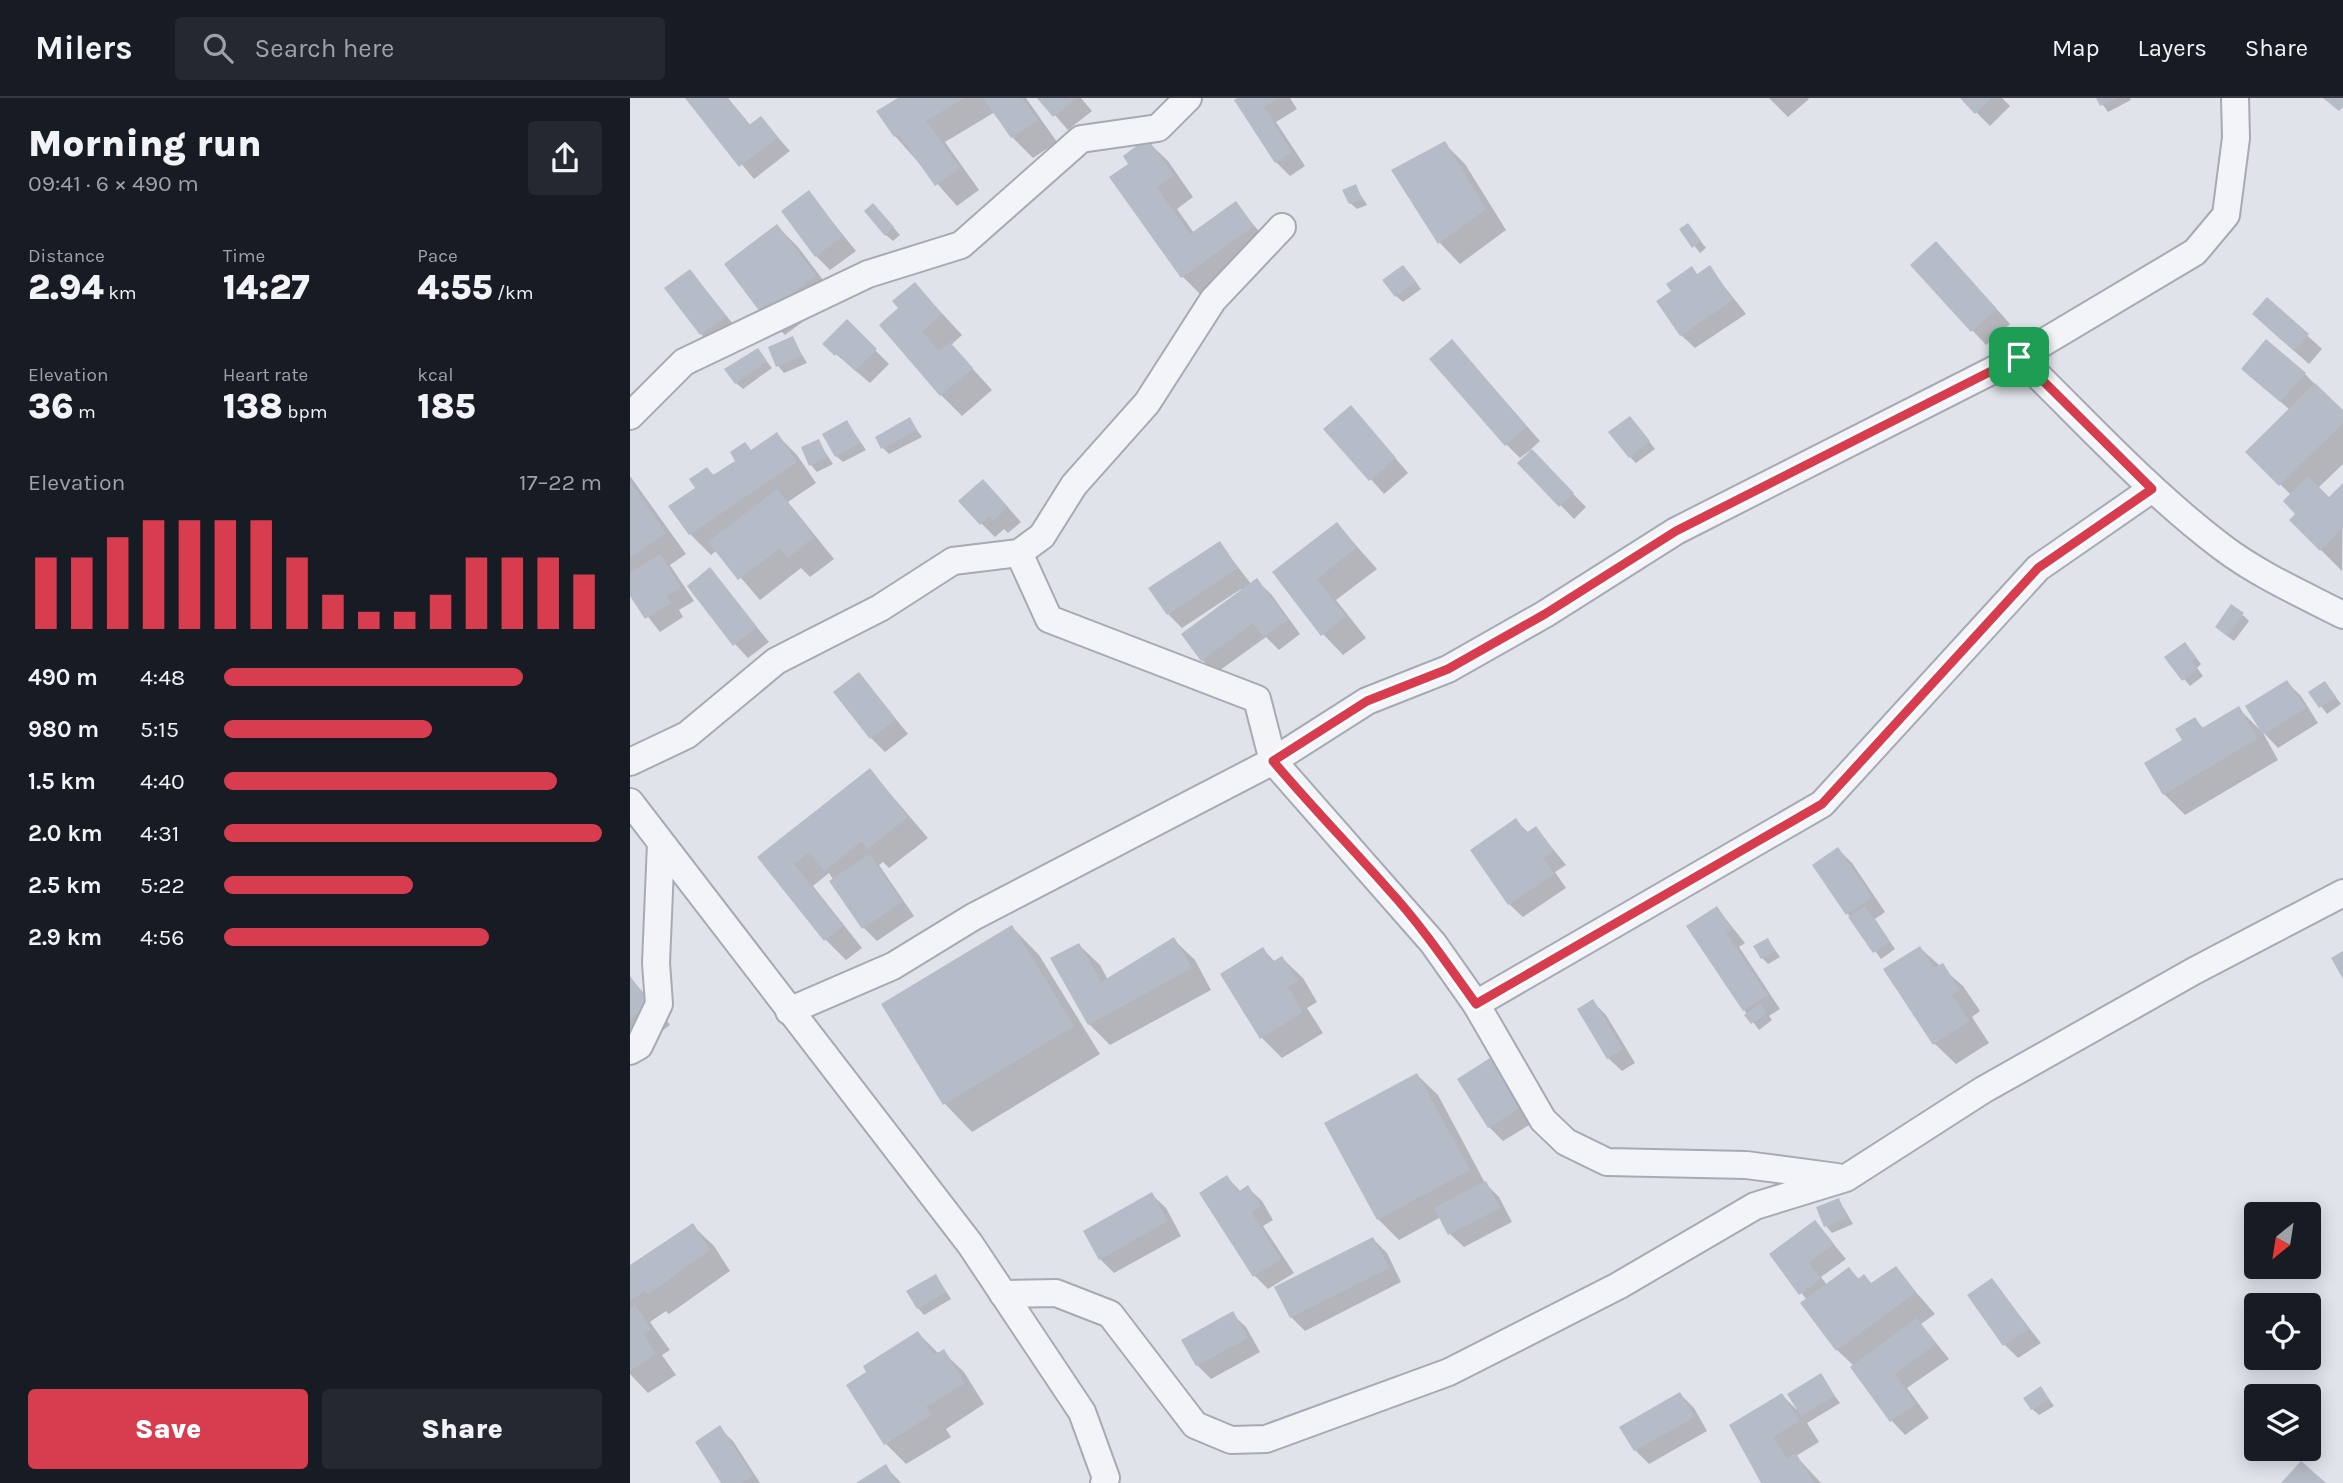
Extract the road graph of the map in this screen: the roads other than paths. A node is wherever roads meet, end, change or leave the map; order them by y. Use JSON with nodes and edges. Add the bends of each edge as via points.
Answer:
{"nodes":[{"id":1,"x":1188,"y":98,"type":"edge"},
{"id":2,"x":2235,"y":98,"type":"edge"},
{"id":3,"x":1282,"y":227,"type":"dead end"},
{"id":4,"x":2019,"y":357,"type":"junction"},
{"id":5,"x":630,"y":416,"type":"edge"},
{"id":6,"x":2152,"y":489,"type":"junction"},
{"id":7,"x":1019,"y":553,"type":"junction"},
{"id":8,"x":2343,"y":615,"type":"edge"},
{"id":9,"x":1273,"y":761,"type":"junction"},
{"id":10,"x":630,"y":762,"type":"edge"},
{"id":11,"x":630,"y":802,"type":"edge"},
{"id":12,"x":661,"y":843,"type":"junction"},
{"id":13,"x":2343,"y":893,"type":"edge"},
{"id":14,"x":1476,"y":1004,"type":"junction"},
{"id":15,"x":789,"y":1011,"type":"junction"},
{"id":16,"x":630,"y":1051,"type":"edge"},
{"id":17,"x":1846,"y":1178,"type":"junction"},
{"id":18,"x":1003,"y":1294,"type":"junction"},
{"id":19,"x":1104,"y":1483,"type":"edge"}],
"edges":[{"from":1,"to":5,"type":"street","via":[[1158,128],[1081,139],[961,245],[868,274],[684,362]]},
{"from":2,"to":4,"type":"street","via":[[2236,138],[2226,215],[2195,252]]},
{"from":3,"to":7,"type":"street","via":[[1213,300],[1147,403],[1074,485],[1042,536]]},
{"from":4,"to":6,"type":"street"},
{"from":4,"to":9,"type":"street","via":[[1676,531],[1545,614],[1448,669],[1367,701]]},
{"from":6,"to":8,"type":"street","via":[[2224,548]]},
{"from":6,"to":14,"type":"street","via":[[2038,568],[1822,804]]},
{"from":7,"to":9,"type":"street","via":[[1049,619],[1257,699]]},
{"from":7,"to":10,"type":"street","via":[[953,561],[880,608],[776,661],[687,735]]},
{"from":9,"to":14,"type":"street","via":[[1389,889]]},
{"from":9,"to":15,"type":"street","via":[[973,917],[893,966]]},
{"from":11,"to":12,"type":"street"},
{"from":12,"to":15,"type":"street"},
{"from":12,"to":16,"type":"street","via":[[656,963],[659,1004],[639,1046]]},
{"from":13,"to":17,"type":"street","via":[[1983,1090]]},
{"from":14,"to":17,"type":"street","via":[[1543,1120],[1585,1154],[1607,1162],[1746,1165]]},
{"from":15,"to":18,"type":"street","via":[[866,1105]]},
{"from":17,"to":18,"type":"street","via":[[1755,1206],[1618,1286],[1449,1373],[1266,1439],[1231,1440],[1195,1425],[1110,1314],[1056,1293]]},
{"from":18,"to":19,"type":"street","via":[[1082,1412]]}]}
